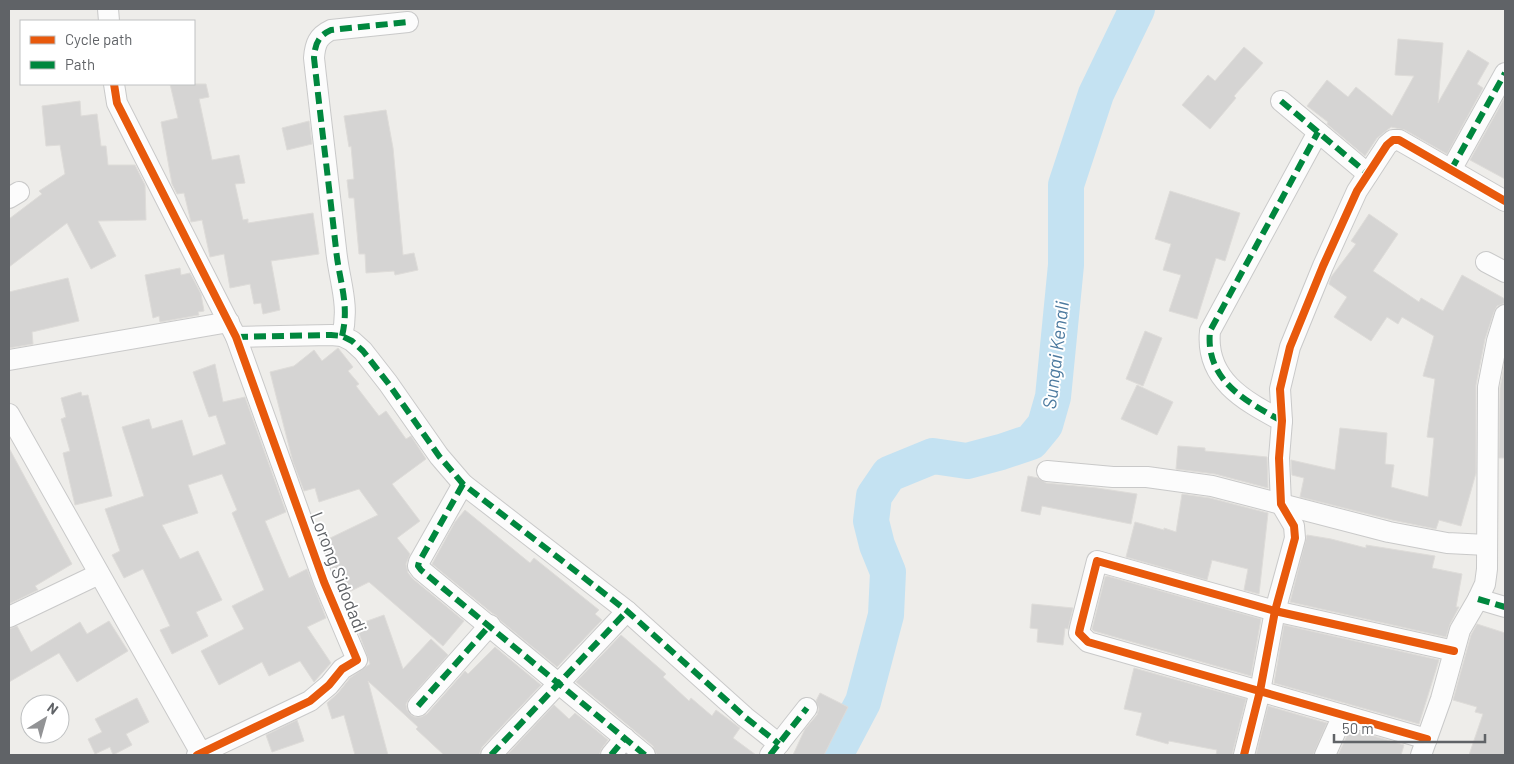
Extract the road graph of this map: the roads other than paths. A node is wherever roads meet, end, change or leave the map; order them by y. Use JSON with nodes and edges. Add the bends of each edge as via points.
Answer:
{"nodes":[{"id":1,"x":408,"y":22,"type":"dead end"},
{"id":2,"x":1505,"y":73,"type":"edge"},
{"id":3,"x":114,"y":85,"type":"edge"},
{"id":4,"x":1281,"y":101,"type":"dead end"},
{"id":5,"x":1318,"y":132,"type":"junction"},
{"id":6,"x":1451,"y":170,"type":"junction"},
{"id":7,"x":1368,"y":174,"type":"junction"},
{"id":8,"x":1505,"y":201,"type":"edge"},
{"id":9,"x":1486,"y":262,"type":"dead end"},
{"id":10,"x":1505,"y":272,"type":"edge"},
{"id":11,"x":1505,"y":315,"type":"edge"},
{"id":12,"x":233,"y":330,"type":"junction"},
{"id":13,"x":342,"y":336,"type":"junction"},
{"id":14,"x":9,"y":360,"type":"edge"},
{"id":15,"x":9,"y":414,"type":"edge"},
{"id":16,"x":1282,"y":421,"type":"junction"},
{"id":17,"x":1047,"y":471,"type":"dead end"},
{"id":18,"x":463,"y":484,"type":"junction"},
{"id":19,"x":1281,"y":504,"type":"junction"},
{"id":20,"x":1487,"y":545,"type":"junction"},
{"id":21,"x":100,"y":574,"type":"junction"},
{"id":22,"x":1478,"y":599,"type":"junction"},
{"id":23,"x":1505,"y":607,"type":"edge"},
{"id":24,"x":628,"y":611,"type":"junction"},
{"id":25,"x":1275,"y":611,"type":"junction"},
{"id":26,"x":9,"y":617,"type":"edge"},
{"id":27,"x":490,"y":625,"type":"junction"},
{"id":28,"x":1454,"y":651,"type":"junction"},
{"id":29,"x":559,"y":683,"type":"junction"},
{"id":30,"x":1260,"y":691,"type":"junction"},
{"id":31,"x":418,"y":706,"type":"dead end"},
{"id":32,"x":806,"y":708,"type":"dead end"},
{"id":33,"x":1343,"y":715,"type":"junction"},
{"id":34,"x":625,"y":738,"type":"junction"},
{"id":35,"x":1424,"y":747,"type":"edge"},
{"id":36,"x":774,"y":750,"type":"edge"},
{"id":37,"x":200,"y":755,"type":"edge"},
{"id":38,"x":491,"y":755,"type":"edge"},
{"id":39,"x":611,"y":755,"type":"edge"},
{"id":40,"x":645,"y":755,"type":"edge"},
{"id":41,"x":1244,"y":755,"type":"edge"},
{"id":42,"x":1325,"y":755,"type":"edge"}],
"edges":[{"from":1,"to":13,"type":"street","via":[[330,30],[317,41],[315,50],[337,261],[345,297],[346,320]]},
{"from":2,"to":6,"type":"street"},
{"from":3,"to":12,"type":"street","via":[[117,102]]},
{"from":4,"to":5,"type":"street"},
{"from":5,"to":7,"type":"street"},
{"from":5,"to":16,"type":"street","via":[[1210,331],[1208,346],[1215,366],[1232,389],[1249,403]]},
{"from":6,"to":7,"type":"street","via":[[1396,140],[1387,145]]},
{"from":6,"to":8,"type":"street"},
{"from":7,"to":16,"type":"street","via":[[1326,258],[1290,347],[1280,389]]},
{"from":9,"to":10,"type":"street"},
{"from":11,"to":20,"type":"street","via":[[1488,386]]},
{"from":12,"to":13,"type":"street"},
{"from":12,"to":14,"type":"street"},
{"from":12,"to":37,"type":"street","name":"Lorong Sidodadi","via":[[324,582],[357,660],[342,669],[310,701]]},
{"from":13,"to":18,"type":"street","via":[[363,351]]},
{"from":15,"to":21,"type":"street"},
{"from":16,"to":19,"type":"street","via":[[1279,458]]},
{"from":17,"to":19,"type":"street","via":[[1146,477],[1212,486]]},
{"from":18,"to":24,"type":"street"},
{"from":18,"to":27,"type":"street","via":[[418,566]]},
{"from":19,"to":20,"type":"street","via":[[1389,532],[1447,543]]},
{"from":19,"to":25,"type":"street","via":[[1294,526],[1295,538]]},
{"from":20,"to":22,"type":"street","via":[[1485,584]]},
{"from":21,"to":26,"type":"street"},
{"from":21,"to":37,"type":"street"},
{"from":22,"to":23,"type":"street"},
{"from":22,"to":28,"type":"street","via":[[1460,630]]},
{"from":24,"to":29,"type":"street"},
{"from":24,"to":36,"type":"street","via":[[745,717]]},
{"from":25,"to":28,"type":"street"},
{"from":25,"to":30,"type":"street"},
{"from":25,"to":30,"type":"street","via":[[1097,561],[1080,628],[1079,634],[1088,642]]},
{"from":27,"to":29,"type":"street"},
{"from":27,"to":31,"type":"street"},
{"from":28,"to":35,"type":"street"},
{"from":29,"to":34,"type":"street"},
{"from":29,"to":38,"type":"street"},
{"from":30,"to":33,"type":"street"},
{"from":30,"to":41,"type":"street"},
{"from":32,"to":36,"type":"street"},
{"from":33,"to":35,"type":"street"},
{"from":33,"to":42,"type":"street"},
{"from":34,"to":39,"type":"street"},
{"from":34,"to":40,"type":"street"}]}
